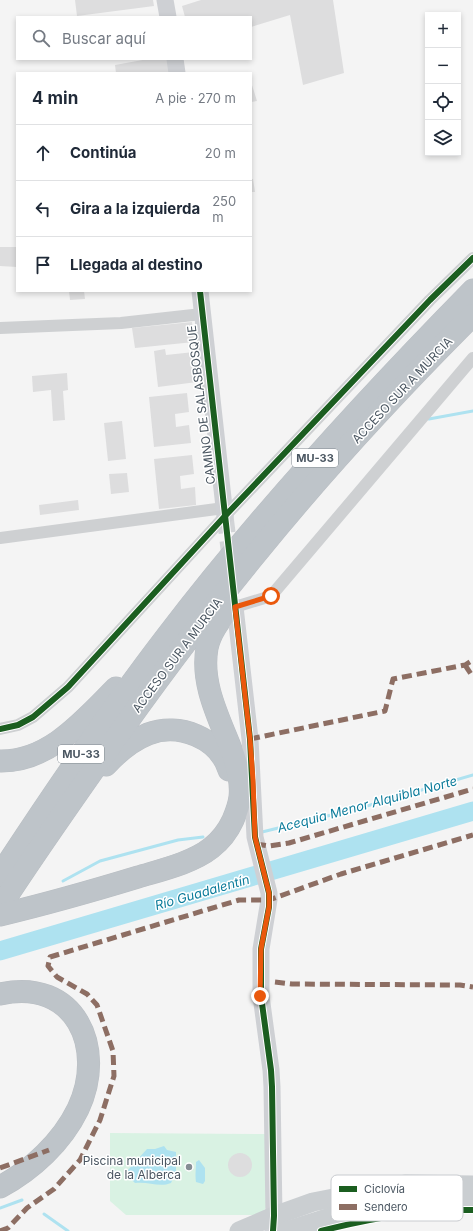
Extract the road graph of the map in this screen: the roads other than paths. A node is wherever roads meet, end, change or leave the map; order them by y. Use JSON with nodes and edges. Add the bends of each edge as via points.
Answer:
{"nodes":[{"id":1,"x":165,"y":0,"type":"edge"},
{"id":2,"x":168,"y":16,"type":"edge"},
{"id":3,"x":175,"y":60,"type":"edge"},
{"id":4,"x":177,"y":72,"type":"edge"},
{"id":5,"x":473,"y":258,"type":"edge"},
{"id":6,"x":473,"y":290,"type":"edge"},
{"id":7,"x":200,"y":292,"type":"edge"},
{"id":8,"x":202,"y":314,"type":"junction"},
{"id":9,"x":473,"y":315,"type":"edge"},
{"id":10,"x":0,"y":328,"type":"edge"},
{"id":11,"x":473,"y":358,"type":"edge"},
{"id":12,"x":348,"y":447,"type":"junction"},
{"id":13,"x":225,"y":512,"type":"junction"},
{"id":14,"x":0,"y":538,"type":"edge"},
{"id":15,"x":235,"y":607,"type":"joint"},
{"id":16,"x":167,"y":636,"type":"junction"},
{"id":17,"x":0,"y":729,"type":"edge"},
{"id":18,"x":0,"y":761,"type":"edge"},
{"id":19,"x":229,"y":829,"type":"junction"},
{"id":20,"x":44,"y":840,"type":"junction"},
{"id":21,"x":8,"y":879,"type":"edge"},
{"id":22,"x":48,"y":903,"type":"junction"},
{"id":23,"x":0,"y":907,"type":"edge"},
{"id":24,"x":0,"y":915,"type":"edge"},
{"id":25,"x":0,"y":919,"type":"edge"},
{"id":26,"x":0,"y":994,"type":"edge"},
{"id":27,"x":463,"y":1185,"type":"edge"},
{"id":28,"x":473,"y":1185,"type":"edge"},
{"id":29,"x":0,"y":1187,"type":"edge"},
{"id":30,"x":331,"y":1198,"type":"edge"},
{"id":31,"x":331,"y":1217,"type":"edge"},
{"id":32,"x":274,"y":1223,"type":"edge"},
{"id":33,"x":239,"y":1231,"type":"edge"},
{"id":34,"x":286,"y":1231,"type":"edge"}],
"edges":[{"from":1,"to":2,"type":"street"},
{"from":3,"to":4,"type":"street"},
{"from":5,"to":13,"type":"street"},
{"from":6,"to":16,"type":"highway","name":"ACCESO SUR A MURCIA","number":"MU-33","via":[[293,482]]},
{"from":7,"to":8,"type":"street","name":"CAMINO DE SALASBOSQUE"},
{"from":8,"to":10,"type":"street","via":[[121,323]]},
{"from":8,"to":13,"type":"street","name":"CAMINO DE SALASBOSQUE"},
{"from":9,"to":12,"type":"highway","name":"ACCESO SUR A MURCIA","number":"MU-33"},
{"from":11,"to":15,"type":"street","via":[[271,596]]},
{"from":12,"to":19,"type":"highway","via":[[217,624],[207,646],[209,690],[236,761],[240,784],[238,808]]},
{"from":12,"to":20,"type":"highway","name":"ACCESO SUR A MURCIA","number":"MU-33","via":[[284,519],[216,603],[149,691]]},
{"from":13,"to":14,"type":"street"},
{"from":13,"to":17,"type":"street","via":[[68,687],[33,717],[18,725]]},
{"from":15,"to":32,"type":"street","via":[[250,739],[254,829],[269,893],[261,949],[260,996],[271,1070]]},
{"from":16,"to":18,"type":"highway","via":[[65,737],[32,756]]},
{"from":16,"to":21,"type":"highway","name":"ACCESO SUR A MURCIA","number":"MU-33","via":[[47,804]]},
{"from":19,"to":20,"type":"highway","via":[[234,793],[225,761],[216,748],[200,737],[178,730],[167,730],[148,734],[113,758]]},
{"from":19,"to":22,"type":"highway","via":[[211,848],[179,864]]},
{"from":20,"to":21,"type":"highway","name":"ACCESO SUR A MURCIA","number":"MU-33"},
{"from":21,"to":23,"type":"highway","name":"ACCESO SUR A MURCIA","number":"MU-33"},
{"from":22,"to":24,"type":"highway"},
{"from":22,"to":25,"type":"highway"},
{"from":26,"to":29,"type":"highway","via":[[28,992],[59,1002],[80,1025],[89,1058],[88,1082],[71,1122],[49,1150],[32,1166]]},
{"from":27,"to":28,"type":"main road"},
{"from":30,"to":32,"type":"main road","via":[[313,1202]]},
{"from":31,"to":34,"type":"main road"},
{"from":32,"to":33,"type":"main road"}]}
